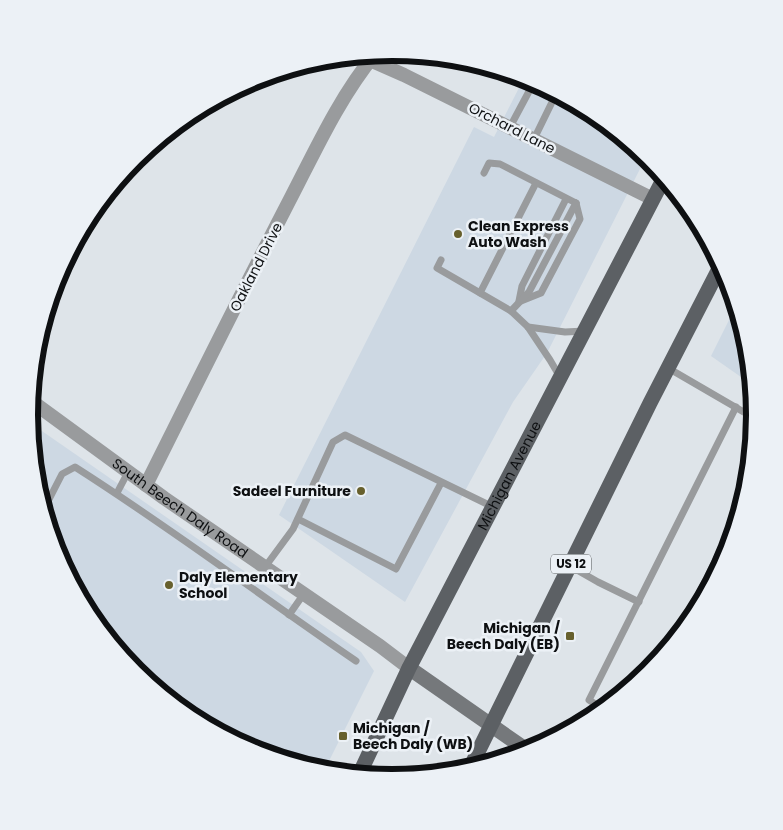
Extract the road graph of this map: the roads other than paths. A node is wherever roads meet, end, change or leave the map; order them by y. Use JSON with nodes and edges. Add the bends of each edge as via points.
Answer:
{"nodes":[{"id":1,"x":369,"y":62,"type":"edge"},
{"id":2,"x":380,"y":62,"type":"edge"},
{"id":3,"x":530,"y":89,"type":"edge"},
{"id":4,"x":553,"y":100,"type":"edge"},
{"id":5,"x":510,"y":127,"type":"junction"},
{"id":6,"x":534,"y":139,"type":"junction"},
{"id":7,"x":484,"y":174,"type":"dead end"},
{"id":8,"x":536,"y":183,"type":"junction"},
{"id":9,"x":661,"y":185,"type":"edge"},
{"id":10,"x":566,"y":199,"type":"junction"},
{"id":11,"x":653,"y":199,"type":"junction"},
{"id":12,"x":576,"y":203,"type":"junction"},
{"id":13,"x":441,"y":260,"type":"dead end"},
{"id":14,"x":716,"y":273,"type":"edge"},
{"id":15,"x":480,"y":293,"type":"junction"},
{"id":16,"x":519,"y":302,"type":"junction"},
{"id":17,"x":511,"y":311,"type":"junction"},
{"id":18,"x":528,"y":327,"type":"junction"},
{"id":19,"x":584,"y":332,"type":"junction"},
{"id":20,"x":668,"y":368,"type":"junction"},
{"id":21,"x":560,"y":378,"type":"junction"},
{"id":22,"x":38,"y":406,"type":"edge"},
{"id":23,"x":736,"y":407,"type":"junction"},
{"id":24,"x":746,"y":413,"type":"edge"},
{"id":25,"x":128,"y":472,"type":"junction"},
{"id":26,"x":441,"y":483,"type":"junction"},
{"id":27,"x":146,"y":485,"type":"junction"},
{"id":28,"x":117,"y":493,"type":"junction"},
{"id":29,"x":48,"y":501,"type":"edge"},
{"id":30,"x":493,"y":507,"type":"junction"},
{"id":31,"x":298,"y":519,"type":"junction"},
{"id":32,"x":570,"y":566,"type":"junction"},
{"id":33,"x":265,"y":567,"type":"junction"},
{"id":34,"x":304,"y":595,"type":"junction"},
{"id":35,"x":640,"y":602,"type":"junction"},
{"id":36,"x":289,"y":616,"type":"junction"},
{"id":37,"x":356,"y":661,"type":"dead end"},
{"id":38,"x":409,"y":668,"type":"junction"},
{"id":39,"x":595,"y":704,"type":"edge"},
{"id":40,"x":492,"y":726,"type":"junction"},
{"id":41,"x":519,"y":745,"type":"edge"},
{"id":42,"x":475,"y":759,"type":"edge"},
{"id":43,"x":361,"y":767,"type":"edge"}],
"edges":[{"from":1,"to":27,"type":"street","name":"Oakland Drive","via":[[343,100],[306,168]]},
{"from":2,"to":5,"type":"street","name":"Orchard Lane"},
{"from":3,"to":5,"type":"lane"},
{"from":4,"to":6,"type":"lane"},
{"from":5,"to":6,"type":"street","name":"Orchard Lane"},
{"from":6,"to":11,"type":"street","name":"Orchard Lane"},
{"from":7,"to":8,"type":"lane","via":[[489,163],[500,164]]},
{"from":8,"to":10,"type":"lane"},
{"from":8,"to":15,"type":"lane"},
{"from":9,"to":11,"type":"main road","name":"Michigan Avenue"},
{"from":10,"to":12,"type":"lane"},
{"from":10,"to":16,"type":"lane","via":[[522,286]]},
{"from":11,"to":19,"type":"main road","name":"Michigan Avenue"},
{"from":12,"to":16,"type":"lane","via":[[529,292]]},
{"from":12,"to":16,"type":"lane","via":[[580,219],[541,293]]},
{"from":13,"to":15,"type":"lane","via":[[437,268]]},
{"from":14,"to":20,"type":"main road","number":"US 12"},
{"from":15,"to":17,"type":"lane"},
{"from":16,"to":17,"type":"lane"},
{"from":17,"to":18,"type":"lane"},
{"from":18,"to":19,"type":"lane"},
{"from":18,"to":21,"type":"lane"},
{"from":19,"to":21,"type":"main road","name":"Michigan Avenue"},
{"from":20,"to":23,"type":"lane"},
{"from":20,"to":32,"type":"main road","number":"US 12"},
{"from":21,"to":30,"type":"main road","name":"Michigan Avenue"},
{"from":22,"to":25,"type":"street","name":"South Beech Daly Road"},
{"from":23,"to":24,"type":"lane"},
{"from":23,"to":35,"type":"lane"},
{"from":25,"to":27,"type":"street","name":"South Beech Daly Road"},
{"from":25,"to":28,"type":"lane"},
{"from":26,"to":30,"type":"lane"},
{"from":26,"to":31,"type":"lane","via":[[346,435],[333,442]]},
{"from":26,"to":31,"type":"lane","via":[[396,569]]},
{"from":27,"to":33,"type":"street","name":"South Beech Daly Road"},
{"from":28,"to":29,"type":"lane","via":[[75,467],[62,474]]},
{"from":28,"to":36,"type":"lane"},
{"from":30,"to":38,"type":"main road","name":"Michigan Avenue"},
{"from":31,"to":33,"type":"lane"},
{"from":32,"to":35,"type":"lane"},
{"from":32,"to":40,"type":"main road","number":"US 12"},
{"from":33,"to":34,"type":"street","name":"South Beech Daly Road"},
{"from":34,"to":36,"type":"lane"},
{"from":34,"to":38,"type":"street","name":"South Beech Daly Road"},
{"from":35,"to":39,"type":"lane","via":[[589,700]]},
{"from":36,"to":37,"type":"lane"},
{"from":38,"to":40,"type":"main road","name":"South Beech Daly Road"},
{"from":38,"to":43,"type":"main road","name":"Michigan Avenue"},
{"from":40,"to":41,"type":"main road","name":"South Beech Daly Road"},
{"from":40,"to":42,"type":"main road","number":"US 12"}]}
